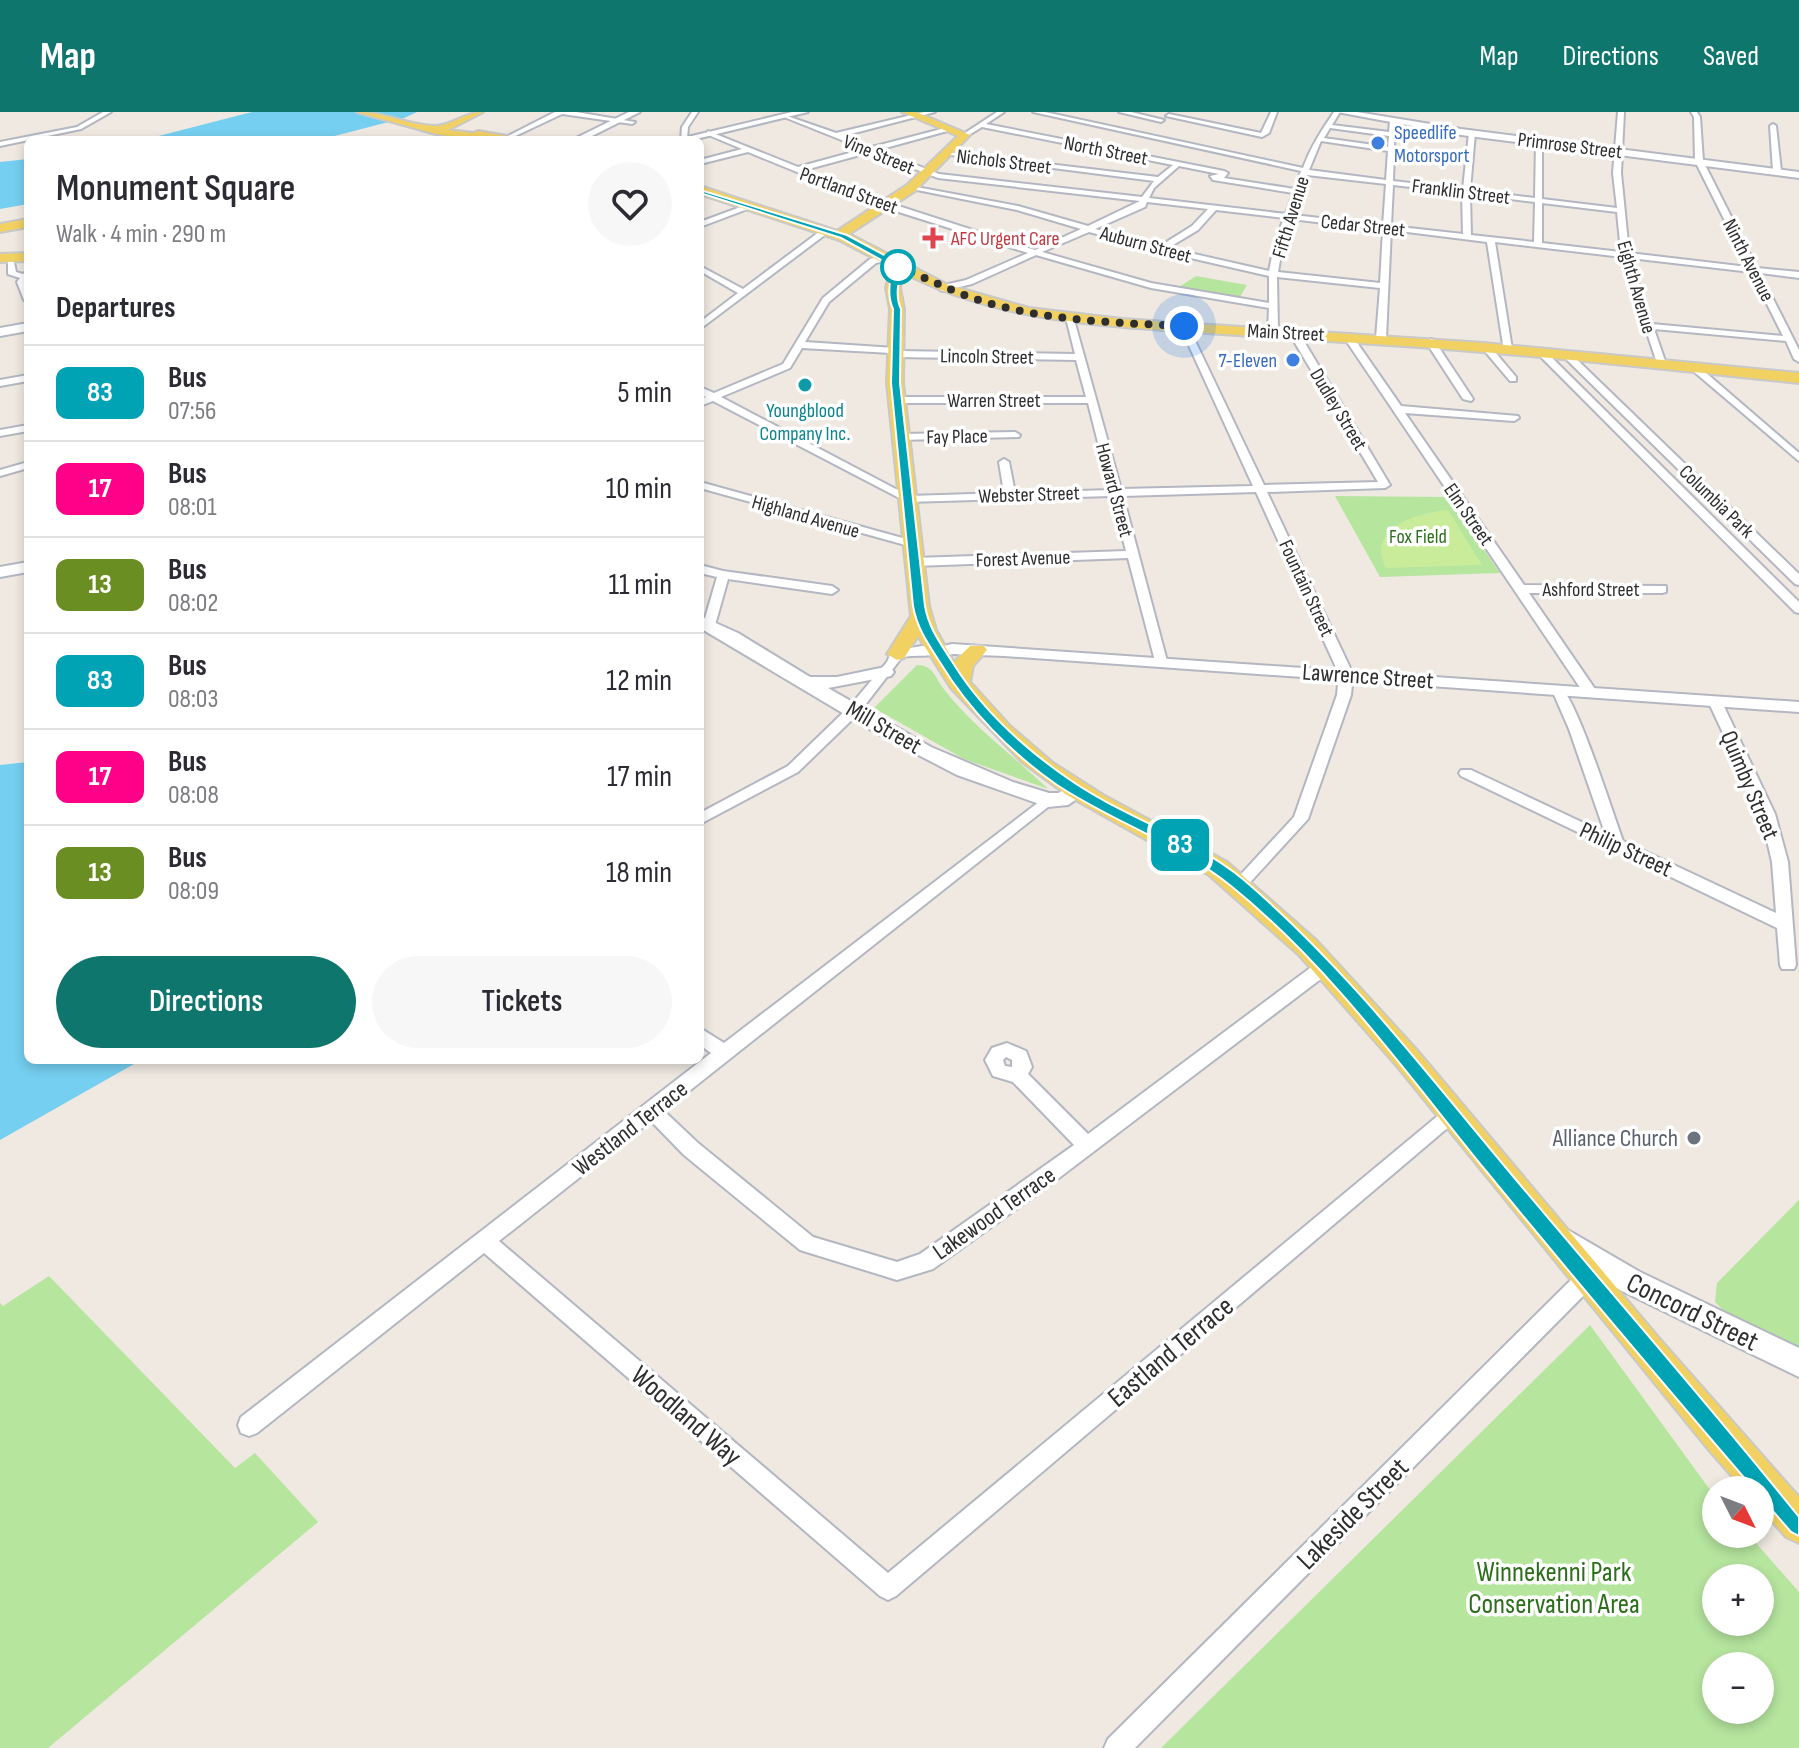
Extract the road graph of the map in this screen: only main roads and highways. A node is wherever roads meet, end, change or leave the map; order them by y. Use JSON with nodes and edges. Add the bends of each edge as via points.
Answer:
{"nodes":[{"id":1,"x":362,"y":112,"type":"edge"},
{"id":2,"x":478,"y":112,"type":"edge"},
{"id":3,"x":650,"y":112,"type":"edge"},
{"id":4,"x":804,"y":112,"type":"edge"},
{"id":5,"x":1339,"y":112,"type":"edge"},
{"id":6,"x":1358,"y":113,"type":"edge"},
{"id":7,"x":912,"y":114,"type":"edge"},
{"id":8,"x":634,"y":117,"type":"edge"},
{"id":9,"x":439,"y":129,"type":"junction"},
{"id":10,"x":422,"y":136,"type":"edge"},
{"id":11,"x":483,"y":136,"type":"edge"},
{"id":12,"x":586,"y":136,"type":"edge"},
{"id":13,"x":599,"y":136,"type":"edge"},
{"id":14,"x":695,"y":136,"type":"edge"},
{"id":15,"x":1799,"y":175,"type":"edge"},
{"id":16,"x":704,"y":191,"type":"edge"},
{"id":17,"x":24,"y":224,"type":"edge"},
{"id":18,"x":0,"y":228,"type":"edge"},
{"id":19,"x":832,"y":233,"type":"junction"},
{"id":20,"x":24,"y":255,"type":"edge"},
{"id":21,"x":4,"y":258,"type":"edge"},
{"id":22,"x":891,"y":262,"type":"junction"},
{"id":23,"x":911,"y":291,"type":"junction"},
{"id":24,"x":24,"y":328,"type":"edge"},
{"id":25,"x":0,"y":332,"type":"edge"},
{"id":26,"x":1799,"y":378,"type":"edge"},
{"id":27,"x":24,"y":568,"type":"edge"},
{"id":28,"x":0,"y":572,"type":"edge"},
{"id":29,"x":921,"y":616,"type":"junction"},
{"id":30,"x":704,"y":623,"type":"edge"},
{"id":31,"x":977,"y":650,"type":"road end"},
{"id":32,"x":892,"y":663,"type":"joint"},
{"id":33,"x":806,"y":681,"type":"junction"},
{"id":34,"x":959,"y":683,"type":"junction"},
{"id":35,"x":1078,"y":791,"type":"junction"},
{"id":36,"x":1547,"y":1231,"type":"junction"},
{"id":37,"x":1799,"y":1363,"type":"edge"},
{"id":38,"x":1799,"y":1524,"type":"edge"}],
"edges":[{"from":1,"to":9,"type":"main road"},
{"from":2,"to":9,"type":"main road"},
{"from":3,"to":8,"type":"main road"},
{"from":4,"to":14,"type":"main road"},
{"from":5,"to":6,"type":"main road","name":"Primrose Street"},
{"from":6,"to":15,"type":"main road","name":"Primrose Street"},
{"from":7,"to":19,"type":"main road","via":[[965,135],[911,188]]},
{"from":8,"to":12,"type":"main road"},
{"from":8,"to":13,"type":"main road"},
{"from":9,"to":10,"type":"main road"},
{"from":9,"to":11,"type":"main road"},
{"from":16,"to":19,"type":"main road"},
{"from":17,"to":18,"type":"main road"},
{"from":19,"to":22,"type":"main road"},
{"from":20,"to":21,"type":"main road"},
{"from":22,"to":23,"type":"main road"},
{"from":22,"to":23,"type":"main road"},
{"from":23,"to":26,"type":"main road","name":"Main Street","via":[[948,290],[1003,307],[1070,318],[1431,342]]},
{"from":23,"to":29,"type":"main road","via":[[895,352]]},
{"from":24,"to":25,"type":"main road"},
{"from":27,"to":28,"type":"main road"},
{"from":29,"to":32,"type":"main road"},
{"from":29,"to":34,"type":"main road"},
{"from":30,"to":33,"type":"main road","name":"Mill Street"},
{"from":31,"to":34,"type":"main road","via":[[963,664]]},
{"from":32,"to":33,"type":"main road","via":[[837,683]]},
{"from":33,"to":35,"type":"main road","name":"Mill Street","via":[[973,776],[1048,800]]},
{"from":34,"to":35,"type":"main road","via":[[998,728]]},
{"from":35,"to":36,"type":"main road","via":[[1198,856],[1239,885],[1324,967]]},
{"from":36,"to":37,"type":"main road","name":"Concord Street","via":[[1630,1281]]},
{"from":36,"to":38,"type":"main road"}]}
